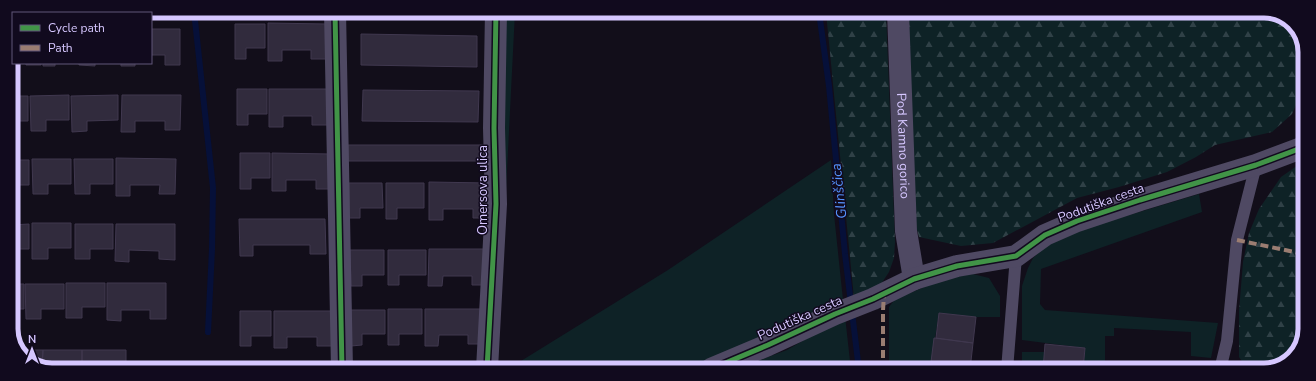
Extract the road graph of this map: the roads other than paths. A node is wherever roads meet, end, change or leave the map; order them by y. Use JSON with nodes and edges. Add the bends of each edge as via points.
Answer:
{"nodes":[{"id":1,"x":335,"y":18,"type":"edge"},
{"id":2,"x":496,"y":18,"type":"edge"},
{"id":3,"x":898,"y":18,"type":"edge"},
{"id":4,"x":1298,"y":149,"type":"edge"},
{"id":5,"x":1256,"y":165,"type":"junction"},
{"id":6,"x":1016,"y":256,"type":"junction"},
{"id":7,"x":914,"y":279,"type":"junction"},
{"id":8,"x":342,"y":363,"type":"edge"},
{"id":9,"x":487,"y":363,"type":"edge"},
{"id":10,"x":725,"y":363,"type":"edge"},
{"id":11,"x":1008,"y":363,"type":"edge"},
{"id":12,"x":1222,"y":363,"type":"edge"}],
"edges":[{"from":1,"to":8,"type":"street"},
{"from":2,"to":9,"type":"street","name":"Omersova ulica","via":[[496,204]]},
{"from":3,"to":7,"type":"street","name":"Pod Kamno gorico","via":[[906,231]]},
{"from":4,"to":5,"type":"street","name":"Podutiška cesta"},
{"from":5,"to":6,"type":"street","name":"Podutiška cesta","via":[[1077,221],[1045,235]]},
{"from":5,"to":12,"type":"lane","via":[[1237,240],[1227,341]]},
{"from":6,"to":7,"type":"street","name":"Podutiška cesta","via":[[957,266]]},
{"from":6,"to":11,"type":"lane"},
{"from":7,"to":10,"type":"street","name":"Podutiška cesta"}]}
